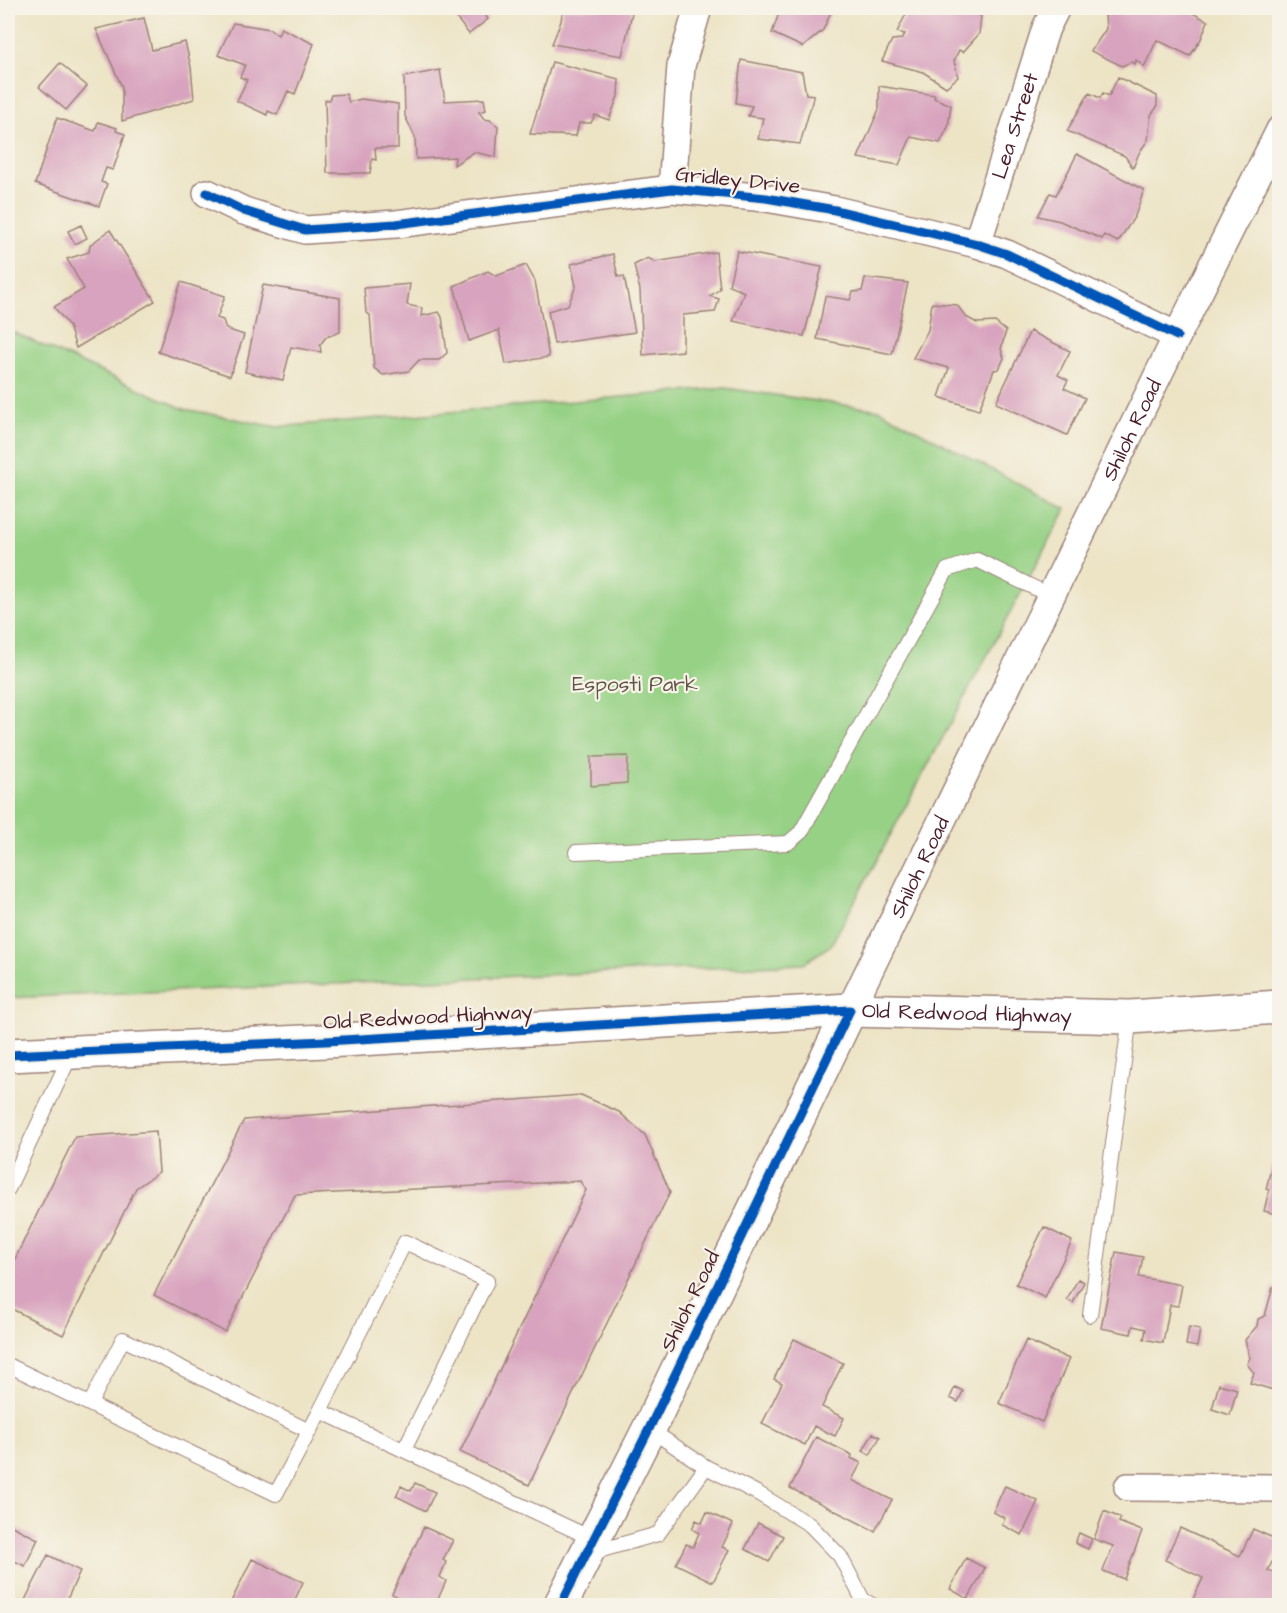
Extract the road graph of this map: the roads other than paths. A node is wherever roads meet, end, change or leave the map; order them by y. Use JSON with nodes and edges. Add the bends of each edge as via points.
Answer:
{"nodes":[{"id":1,"x":698,"y":8,"type":"edge"},
{"id":2,"x":1056,"y":8,"type":"edge"},
{"id":3,"x":1280,"y":130,"type":"edge"},
{"id":4,"x":672,"y":189,"type":"junction"},
{"id":5,"x":207,"y":193,"type":"dead end"},
{"id":6,"x":977,"y":244,"type":"junction"},
{"id":7,"x":1177,"y":336,"type":"junction"},
{"id":8,"x":1051,"y":596,"type":"junction"},
{"id":9,"x":576,"y":852,"type":"dead end"},
{"id":10,"x":1280,"y":1007,"type":"edge"},
{"id":11,"x":850,"y":1010,"type":"junction"},
{"id":12,"x":1130,"y":1017,"type":"junction"},
{"id":13,"x":72,"y":1052,"type":"junction"},
{"id":14,"x":8,"y":1055,"type":"edge"},
{"id":15,"x":8,"y":1189,"type":"edge"},
{"id":16,"x":1090,"y":1315,"type":"dead end"},
{"id":17,"x":8,"y":1365,"type":"edge"},
{"id":18,"x":90,"y":1404,"type":"junction"},
{"id":19,"x":320,"y":1411,"type":"junction"},
{"id":20,"x":649,"y":1429,"type":"junction"},
{"id":21,"x":309,"y":1431,"type":"junction"},
{"id":22,"x":404,"y":1450,"type":"junction"},
{"id":23,"x":706,"y":1467,"type":"junction"},
{"id":24,"x":1128,"y":1487,"type":"dead end"},
{"id":25,"x":1280,"y":1488,"type":"edge"},
{"id":26,"x":590,"y":1547,"type":"junction"},
{"id":27,"x":866,"y":1604,"type":"edge"},
{"id":28,"x":560,"y":1605,"type":"edge"}],
"edges":[{"from":1,"to":4,"type":"street","via":[[681,66]]},
{"from":2,"to":6,"type":"street","name":"Lea Street","via":[[1046,28]]},
{"from":3,"to":7,"type":"street","name":"Shiloh Road"},
{"from":4,"to":5,"type":"street","name":"Gridley Drive","via":[[396,224],[305,230],[244,211]]},
{"from":4,"to":6,"type":"street","name":"Gridley Drive","via":[[835,210]]},
{"from":6,"to":7,"type":"street","name":"Gridley Drive","via":[[1007,254]]},
{"from":7,"to":8,"type":"street","name":"Shiloh Road"},
{"from":8,"to":9,"type":"lane","via":[[977,560],[947,570],[801,832],[788,843]]},
{"from":8,"to":11,"type":"street","name":"Shiloh Road"},
{"from":10,"to":12,"type":"main road","name":"Old Redwood Highway"},
{"from":11,"to":12,"type":"main road","name":"Old Redwood Highway"},
{"from":11,"to":13,"type":"main road","name":"Old Redwood Highway"},
{"from":11,"to":20,"type":"main road","name":"Shiloh Road"},
{"from":12,"to":16,"type":"lane"},
{"from":13,"to":14,"type":"main road","name":"Old Redwood Highway"},
{"from":13,"to":15,"type":"lane"},
{"from":17,"to":18,"type":"lane"},
{"from":18,"to":21,"type":"lane","via":[[276,1494]]},
{"from":18,"to":21,"type":"lane","via":[[123,1339]]},
{"from":19,"to":21,"type":"lane"},
{"from":19,"to":22,"type":"lane"},
{"from":19,"to":22,"type":"lane","via":[[405,1242],[487,1281]]},
{"from":20,"to":23,"type":"lane"},
{"from":20,"to":26,"type":"main road","name":"Shiloh Road"},
{"from":22,"to":26,"type":"lane"},
{"from":23,"to":26,"type":"lane","via":[[658,1533]]},
{"from":23,"to":27,"type":"lane","via":[[810,1525],[840,1556]]},
{"from":24,"to":25,"type":"street"},
{"from":26,"to":28,"type":"main road","name":"Shiloh Road"}]}
